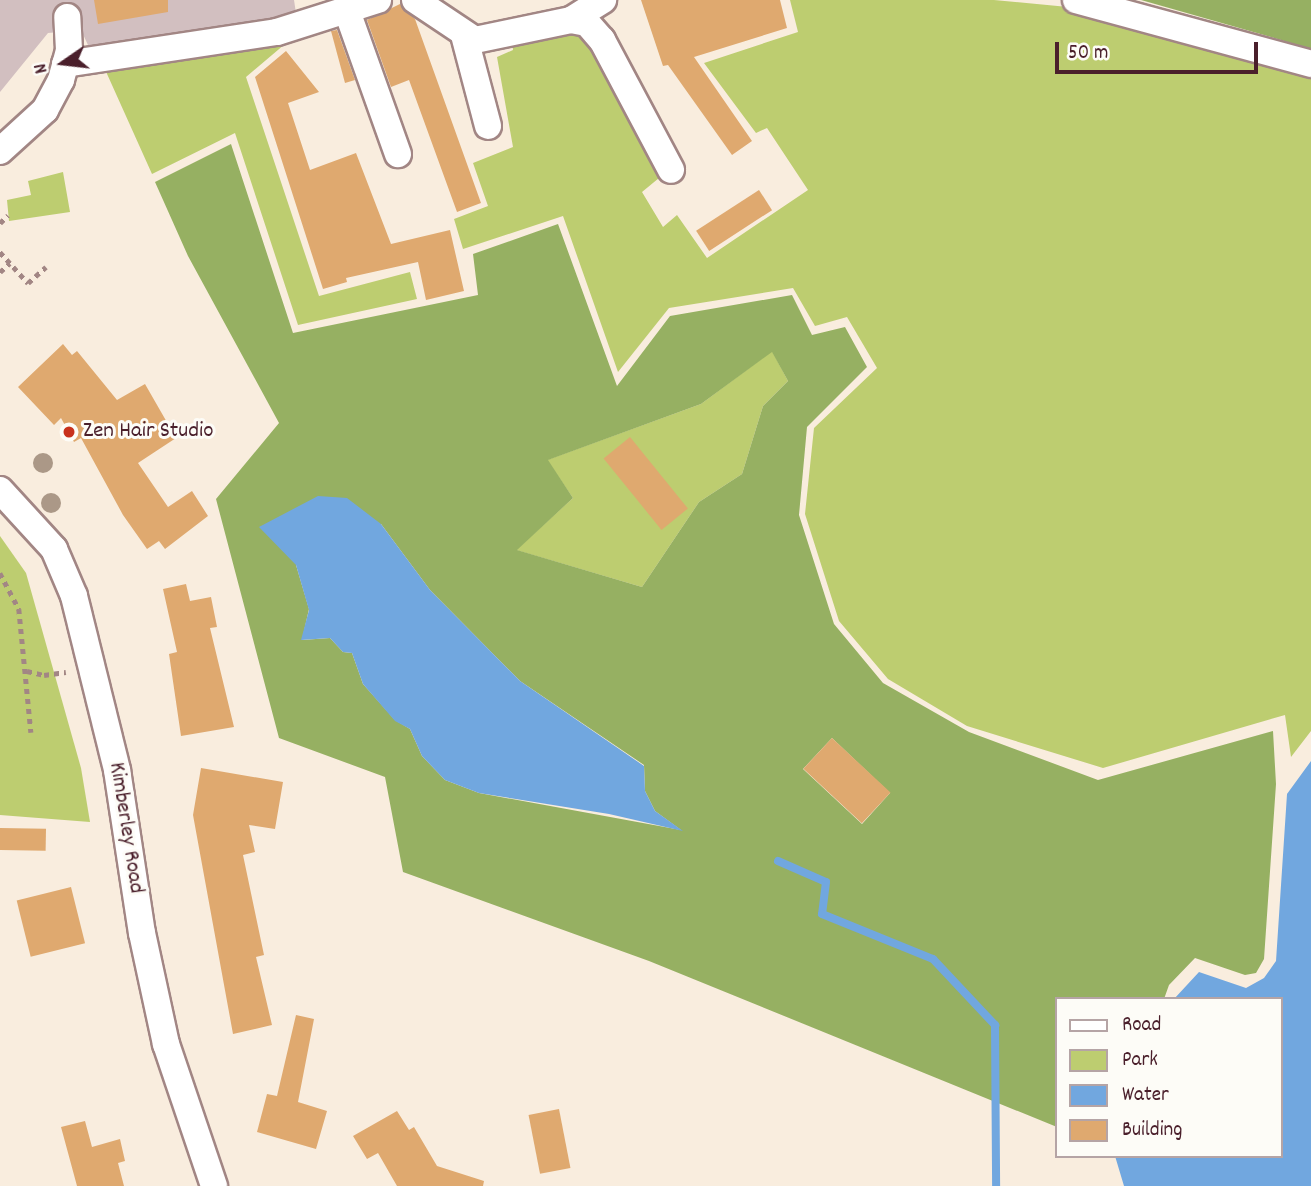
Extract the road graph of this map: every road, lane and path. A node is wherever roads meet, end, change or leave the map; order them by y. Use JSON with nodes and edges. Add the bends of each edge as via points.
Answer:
{"nodes":[{"id":1,"x":378,"y":0,"type":"edge"},
{"id":2,"x":415,"y":0,"type":"edge"},
{"id":3,"x":603,"y":0,"type":"edge"},
{"id":4,"x":1076,"y":0,"type":"edge"},
{"id":5,"x":347,"y":11,"type":"junction"},
{"id":6,"x":67,"y":17,"type":"dead end"},
{"id":7,"x":571,"y":20,"type":"junction"},
{"id":8,"x":464,"y":35,"type":"junction"},
{"id":9,"x":65,"y":64,"type":"junction"},
{"id":10,"x":1311,"y":64,"type":"edge"},
{"id":11,"x":488,"y":126,"type":"dead end"},
{"id":12,"x":0,"y":151,"type":"edge"},
{"id":13,"x":398,"y":154,"type":"dead end"},
{"id":14,"x":671,"y":170,"type":"dead end"},
{"id":15,"x":8,"y":215,"type":"dead end"},
{"id":16,"x":0,"y":223,"type":"edge"},
{"id":17,"x":0,"y":252,"type":"edge"},
{"id":18,"x":10,"y":263,"type":"junction"},
{"id":19,"x":46,"y":267,"type":"dead end"},
{"id":20,"x":0,"y":272,"type":"edge"},
{"id":21,"x":0,"y":490,"type":"edge"},
{"id":22,"x":0,"y":573,"type":"edge"},
{"id":23,"x":94,"y":664,"type":"junction"},
{"id":24,"x":27,"y":671,"type":"junction"},
{"id":25,"x":31,"y":732,"type":"dead end"},
{"id":26,"x":214,"y":1186,"type":"edge"}],
"edges":[{"from":1,"to":5,"type":"street"},
{"from":2,"to":8,"type":"street"},
{"from":3,"to":7,"type":"street"},
{"from":4,"to":10,"type":"street"},
{"from":5,"to":9,"type":"street","via":[[277,32]]},
{"from":5,"to":13,"type":"street"},
{"from":6,"to":9,"type":"street"},
{"from":7,"to":8,"type":"street","via":[[490,39]]},
{"from":7,"to":14,"type":"street","via":[[595,29]]},
{"from":8,"to":11,"type":"street"},
{"from":9,"to":12,"type":"street","via":[[45,110]]},
{"from":15,"to":16,"type":"path"},
{"from":17,"to":18,"type":"path"},
{"from":18,"to":19,"type":"path","via":[[28,283]]},
{"from":18,"to":20,"type":"path"},
{"from":21,"to":23,"type":"street","name":"Kimberley Road","via":[[54,549]]},
{"from":22,"to":24,"type":"path","via":[[19,608]]},
{"from":23,"to":24,"type":"path","via":[[55,675]]},
{"from":23,"to":26,"type":"street","name":"Kimberley Road","via":[[166,1044]]},
{"from":24,"to":25,"type":"path"}]}
